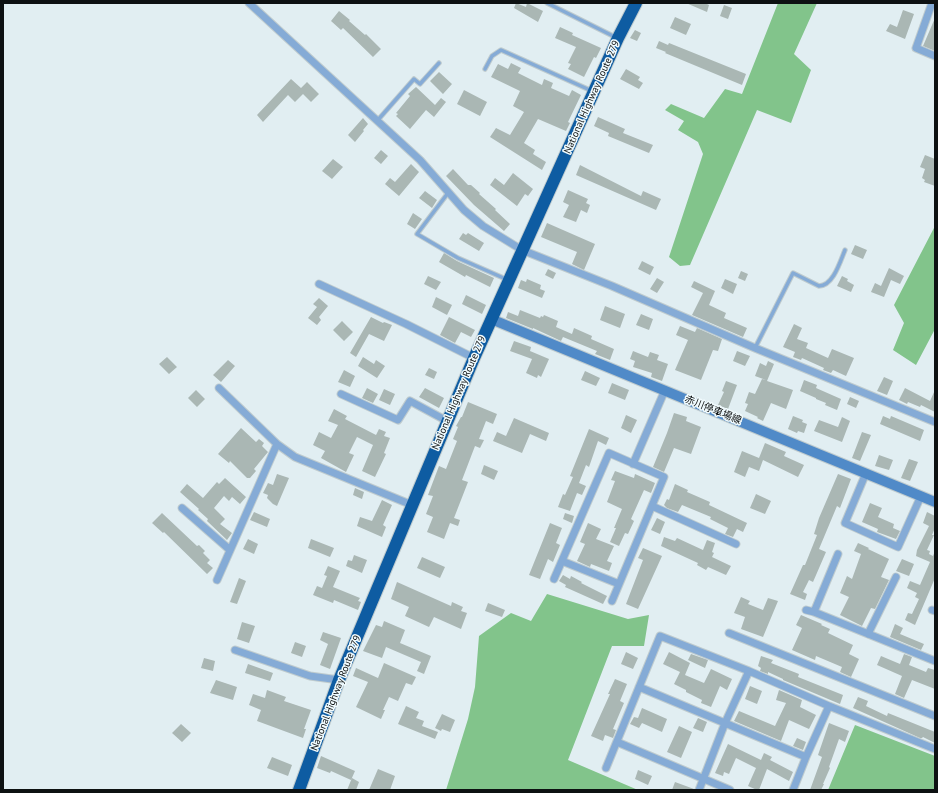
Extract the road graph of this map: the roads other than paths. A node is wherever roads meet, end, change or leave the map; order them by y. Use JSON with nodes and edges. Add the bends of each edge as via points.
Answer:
{"nodes":[{"id":1,"x":249,"y":3,"type":"edge"},
{"id":2,"x":547,"y":3,"type":"edge"},
{"id":3,"x":636,"y":3,"type":"edge"},
{"id":4,"x":932,"y":3,"type":"edge"},
{"id":5,"x":618,"y":38,"type":"junction"},
{"id":6,"x":935,"y":56,"type":"edge"},
{"id":7,"x":440,"y":62,"type":"dead end"},
{"id":8,"x":485,"y":69,"type":"dead end"},
{"id":9,"x":595,"y":92,"type":"junction"},
{"id":10,"x":377,"y":121,"type":"junction"},
{"id":11,"x":449,"y":192,"type":"junction"},
{"id":12,"x":522,"y":250,"type":"junction"},
{"id":13,"x":845,"y":250,"type":"dead end"},
{"id":14,"x":509,"y":280,"type":"junction"},
{"id":15,"x":319,"y":284,"type":"dead end"},
{"id":16,"x":491,"y":319,"type":"junction"},
{"id":17,"x":756,"y":348,"type":"junction"},
{"id":18,"x":474,"y":358,"type":"junction"},
{"id":19,"x":219,"y":388,"type":"dead end"},
{"id":20,"x":665,"y":390,"type":"junction"},
{"id":21,"x":341,"y":394,"type":"dead end"},
{"id":22,"x":447,"y":421,"type":"junction"},
{"id":23,"x":935,"y":422,"type":"edge"},
{"id":24,"x":277,"y":444,"type":"junction"},
{"id":25,"x":633,"y":464,"type":"junction"},
{"id":26,"x":866,"y":473,"type":"junction"},
{"id":27,"x":921,"y":496,"type":"junction"},
{"id":28,"x":935,"y":502,"type":"edge"},
{"id":29,"x":412,"y":505,"type":"junction"},
{"id":30,"x":652,"y":506,"type":"junction"},
{"id":31,"x":182,"y":508,"type":"dead end"},
{"id":32,"x":736,"y":544,"type":"dead end"},
{"id":33,"x":230,"y":550,"type":"junction"},
{"id":34,"x":838,"y":554,"type":"dead end"},
{"id":35,"x":562,"y":561,"type":"junction"},
{"id":36,"x":896,"y":577,"type":"dead end"},
{"id":37,"x":554,"y":579,"type":"dead end"},
{"id":38,"x":217,"y":580,"type":"dead end"},
{"id":39,"x":619,"y":584,"type":"junction"},
{"id":40,"x":612,"y":601,"type":"dead end"},
{"id":41,"x":806,"y":610,"type":"dead end"},
{"id":42,"x":814,"y":612,"type":"junction"},
{"id":43,"x":729,"y":633,"type":"dead end"},
{"id":44,"x":868,"y":634,"type":"junction"},
{"id":45,"x":235,"y":650,"type":"dead end"},
{"id":46,"x":935,"y":661,"type":"edge"},
{"id":47,"x":750,"y":671,"type":"junction"},
{"id":48,"x":339,"y":680,"type":"junction"},
{"id":49,"x":639,"y":688,"type":"junction"},
{"id":50,"x":829,"y":706,"type":"junction"},
{"id":51,"x":935,"y":716,"type":"edge"},
{"id":52,"x":725,"y":723,"type":"junction"},
{"id":53,"x":617,"y":742,"type":"junction"},
{"id":54,"x":935,"y":749,"type":"edge"},
{"id":55,"x":806,"y":757,"type":"junction"},
{"id":56,"x":606,"y":768,"type":"dead end"},
{"id":57,"x":703,"y":780,"type":"junction"},
{"id":58,"x":299,"y":790,"type":"edge"},
{"id":59,"x":698,"y":790,"type":"edge"},
{"id":60,"x":730,"y":790,"type":"edge"},
{"id":61,"x":793,"y":790,"type":"edge"}],
"edges":[{"from":1,"to":10,"type":"street"},
{"from":2,"to":5,"type":"lane"},
{"from":3,"to":5,"type":"highway","name":"National Highway Route 279"},
{"from":4,"to":6,"type":"street","via":[[916,48]]},
{"from":5,"to":9,"type":"highway","name":"National Highway Route 279"},
{"from":7,"to":10,"type":"lane","via":[[420,84],[414,79]]},
{"from":8,"to":9,"type":"lane","via":[[492,56],[501,50]]},
{"from":9,"to":12,"type":"highway","name":"National Highway Route 279"},
{"from":10,"to":11,"type":"street","via":[[420,160]]},
{"from":11,"to":12,"type":"street","via":[[464,210],[483,226]]},
{"from":11,"to":14,"type":"lane","via":[[417,234],[458,258]]},
{"from":12,"to":14,"type":"highway","name":"National Highway Route 279"},
{"from":12,"to":17,"type":"street"},
{"from":13,"to":17,"type":"lane","via":[[830,282],[824,286],[793,273]]},
{"from":14,"to":16,"type":"highway","name":"National Highway Route 279"},
{"from":15,"to":18,"type":"street"},
{"from":16,"to":18,"type":"highway","name":"National Highway Route 279"},
{"from":16,"to":20,"type":"main road","name":"赤川停車場線"},
{"from":17,"to":23,"type":"street"},
{"from":18,"to":22,"type":"highway","name":"National Highway Route 279"},
{"from":19,"to":24,"type":"street"},
{"from":20,"to":25,"type":"street"},
{"from":20,"to":26,"type":"main road","name":"赤川停車場線"},
{"from":21,"to":22,"type":"street","via":[[398,420],[410,401]]},
{"from":22,"to":29,"type":"highway","name":"National Highway Route 279"},
{"from":24,"to":29,"type":"street","via":[[295,456]]},
{"from":24,"to":33,"type":"street"},
{"from":25,"to":30,"type":"street","via":[[664,477]]},
{"from":25,"to":35,"type":"street","via":[[609,453]]},
{"from":26,"to":27,"type":"main road","name":"赤川停車場線"},
{"from":26,"to":27,"type":"street","via":[[845,523],[898,547]]},
{"from":27,"to":28,"type":"main road","name":"赤川停車場線"},
{"from":29,"to":48,"type":"highway","name":"National Highway Route 279"},
{"from":30,"to":32,"type":"street"},
{"from":30,"to":39,"type":"street"},
{"from":31,"to":33,"type":"street"},
{"from":33,"to":38,"type":"street"},
{"from":34,"to":42,"type":"street"},
{"from":35,"to":37,"type":"street"},
{"from":35,"to":39,"type":"street"},
{"from":36,"to":44,"type":"street"},
{"from":39,"to":40,"type":"street"},
{"from":41,"to":42,"type":"street"},
{"from":42,"to":44,"type":"street"},
{"from":43,"to":51,"type":"street"},
{"from":44,"to":46,"type":"street"},
{"from":45,"to":48,"type":"street","via":[[310,676]]},
{"from":47,"to":49,"type":"street","via":[[660,636]]},
{"from":47,"to":50,"type":"street"},
{"from":47,"to":52,"type":"street"},
{"from":48,"to":58,"type":"highway","name":"National Highway Route 279"},
{"from":49,"to":52,"type":"street"},
{"from":49,"to":53,"type":"street"},
{"from":50,"to":54,"type":"street"},
{"from":50,"to":55,"type":"street"},
{"from":52,"to":55,"type":"street"},
{"from":52,"to":57,"type":"street"},
{"from":53,"to":56,"type":"street"},
{"from":53,"to":57,"type":"street"},
{"from":55,"to":61,"type":"street"},
{"from":57,"to":59,"type":"street"},
{"from":57,"to":60,"type":"street"}]}
